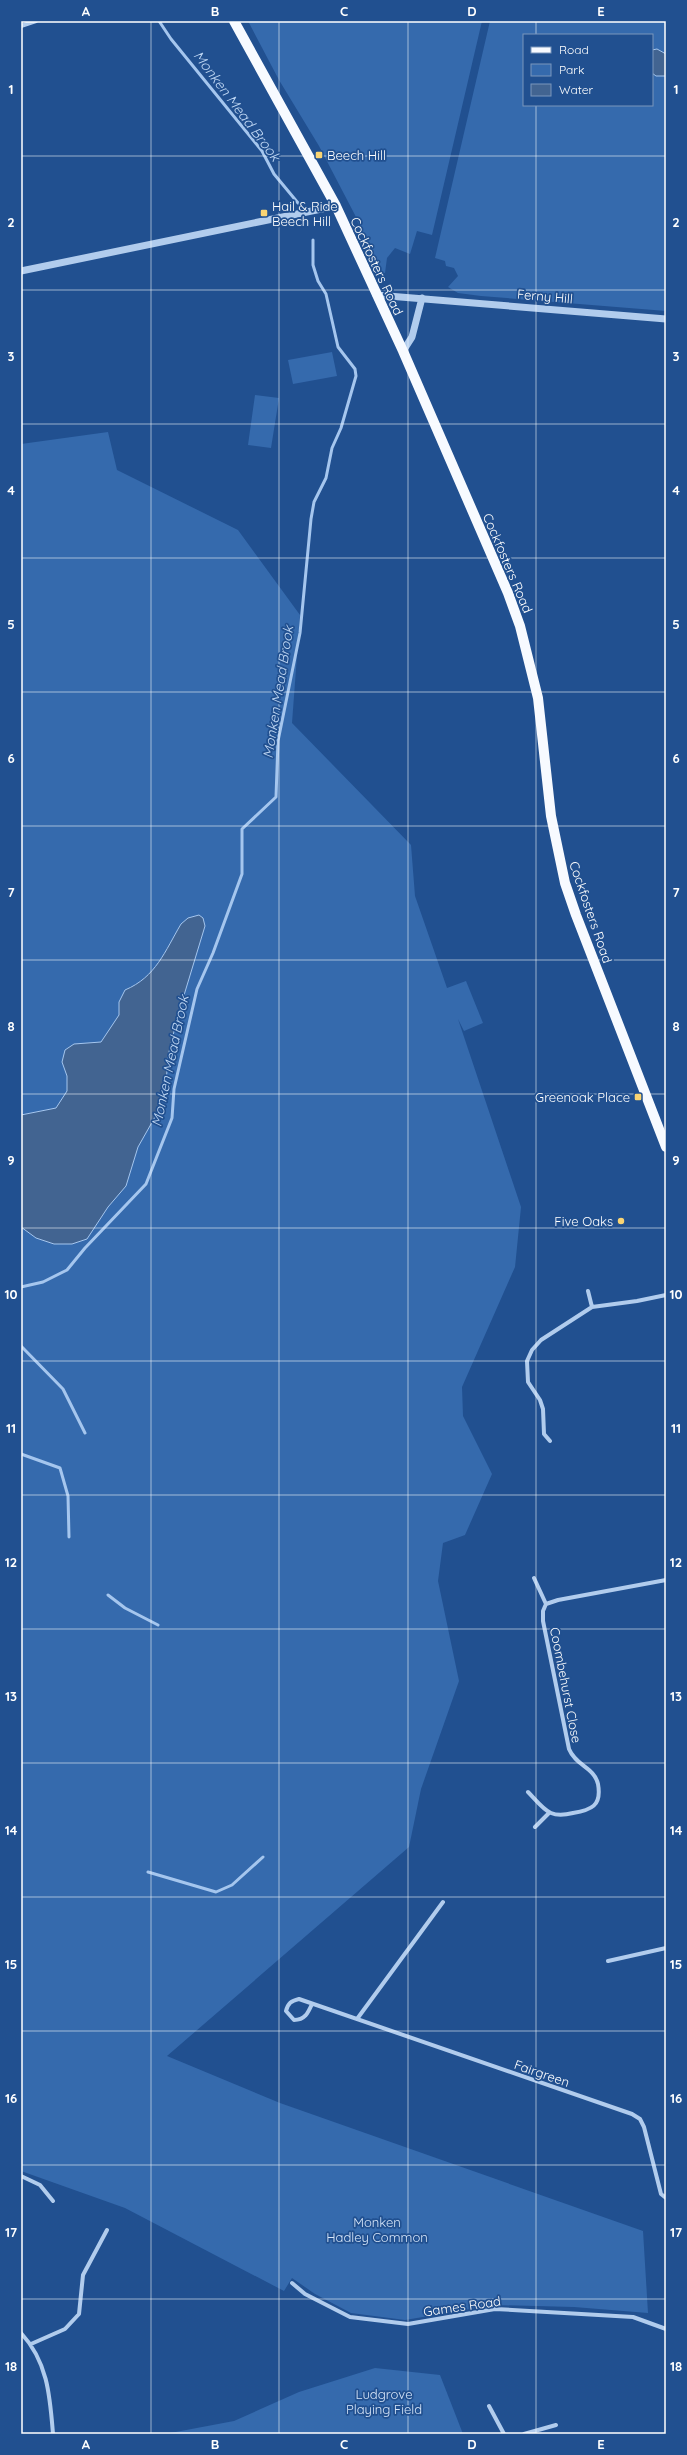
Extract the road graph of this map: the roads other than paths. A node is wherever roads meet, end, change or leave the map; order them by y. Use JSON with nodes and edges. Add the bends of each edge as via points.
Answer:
{"nodes":[{"id":1,"x":36,"y":21,"type":"edge"},
{"id":2,"x":234,"y":21,"type":"edge"},
{"id":3,"x":21,"y":26,"type":"edge"},
{"id":4,"x":336,"y":206,"type":"junction"},
{"id":5,"x":21,"y":271,"type":"edge"},
{"id":6,"x":376,"y":295,"type":"junction"},
{"id":7,"x":422,"y":298,"type":"junction"},
{"id":8,"x":666,"y":319,"type":"edge"},
{"id":9,"x":403,"y":352,"type":"junction"},
{"id":10,"x":666,"y":1147,"type":"edge"},
{"id":11,"x":588,"y":1292,"type":"dead end"},
{"id":12,"x":666,"y":1295,"type":"edge"},
{"id":13,"x":592,"y":1307,"type":"junction"},
{"id":14,"x":550,"y":1441,"type":"dead end"},
{"id":15,"x":534,"y":1578,"type":"dead end"},
{"id":16,"x":666,"y":1580,"type":"edge"},
{"id":17,"x":546,"y":1604,"type":"junction"},
{"id":18,"x":528,"y":1792,"type":"dead end"},
{"id":19,"x":549,"y":1813,"type":"junction"},
{"id":20,"x":535,"y":1828,"type":"dead end"},
{"id":21,"x":442,"y":1902,"type":"dead end"},
{"id":22,"x":666,"y":1948,"type":"edge"},
{"id":23,"x":608,"y":1961,"type":"dead end"},
{"id":24,"x":312,"y":2004,"type":"junction"},
{"id":25,"x":357,"y":2019,"type":"junction"},
{"id":26,"x":21,"y":2176,"type":"edge"},
{"id":27,"x":666,"y":2198,"type":"edge"},
{"id":28,"x":54,"y":2201,"type":"dead end"},
{"id":29,"x":107,"y":2230,"type":"dead end"},
{"id":30,"x":292,"y":2283,"type":"dead end"},
{"id":31,"x":666,"y":2329,"type":"edge"},
{"id":32,"x":21,"y":2333,"type":"edge"},
{"id":33,"x":31,"y":2344,"type":"junction"},
{"id":34,"x":489,"y":2406,"type":"dead end"},
{"id":35,"x":556,"y":2425,"type":"dead end"},
{"id":36,"x":53,"y":2434,"type":"edge"},
{"id":37,"x":504,"y":2434,"type":"edge"},
{"id":38,"x":524,"y":2434,"type":"edge"}],
"edges":[{"from":1,"to":3,"type":"street"},
{"from":2,"to":4,"type":"main road","name":"Cockfosters Road"},
{"from":4,"to":5,"type":"street"},
{"from":4,"to":6,"type":"main road","name":"Cockfosters Road"},
{"from":6,"to":7,"type":"street","name":"Ferny Hill"},
{"from":6,"to":9,"type":"main road","name":"Cockfosters Road"},
{"from":7,"to":8,"type":"street","name":"Ferny Hill"},
{"from":7,"to":9,"type":"street","via":[[412,337]]},
{"from":9,"to":10,"type":"main road","name":"Cockfosters Road","via":[[520,626],[538,698],[551,816],[565,883]]},
{"from":11,"to":13,"type":"street"},
{"from":12,"to":13,"type":"street","via":[[638,1302]]},
{"from":13,"to":14,"type":"street","via":[[541,1340],[527,1361],[528,1382],[540,1400],[544,1434]]},
{"from":15,"to":17,"type":"street"},
{"from":16,"to":17,"type":"street"},
{"from":17,"to":19,"type":"street","name":"Coombehurst Close","via":[[543,1621],[569,1749],[573,1758],[594,1775],[599,1792],[594,1806],[589,1810],[566,1814]]},
{"from":18,"to":19,"type":"street"},
{"from":19,"to":20,"type":"street"},
{"from":21,"to":25,"type":"street"},
{"from":22,"to":23,"type":"street"},
{"from":24,"to":24,"type":"street","name":"Fairgreen","via":[[309,2012],[300,2020],[294,2020],[286,2011],[292,2000],[299,1999]]},
{"from":24,"to":25,"type":"street","name":"Fairgreen"},
{"from":25,"to":27,"type":"street","name":"Fairgreen","via":[[632,2114],[640,2119],[644,2127],[661,2194]]},
{"from":26,"to":28,"type":"street","via":[[40,2185]]},
{"from":29,"to":33,"type":"street","via":[[83,2275],[79,2314],[65,2329]]},
{"from":30,"to":31,"type":"street","name":"Games Road","via":[[305,2294],[350,2317],[408,2324],[495,2309],[633,2317]]},
{"from":32,"to":33,"type":"street"},
{"from":33,"to":36,"type":"street","via":[[49,2386]]},
{"from":34,"to":37,"type":"street"},
{"from":35,"to":38,"type":"street"}]}
